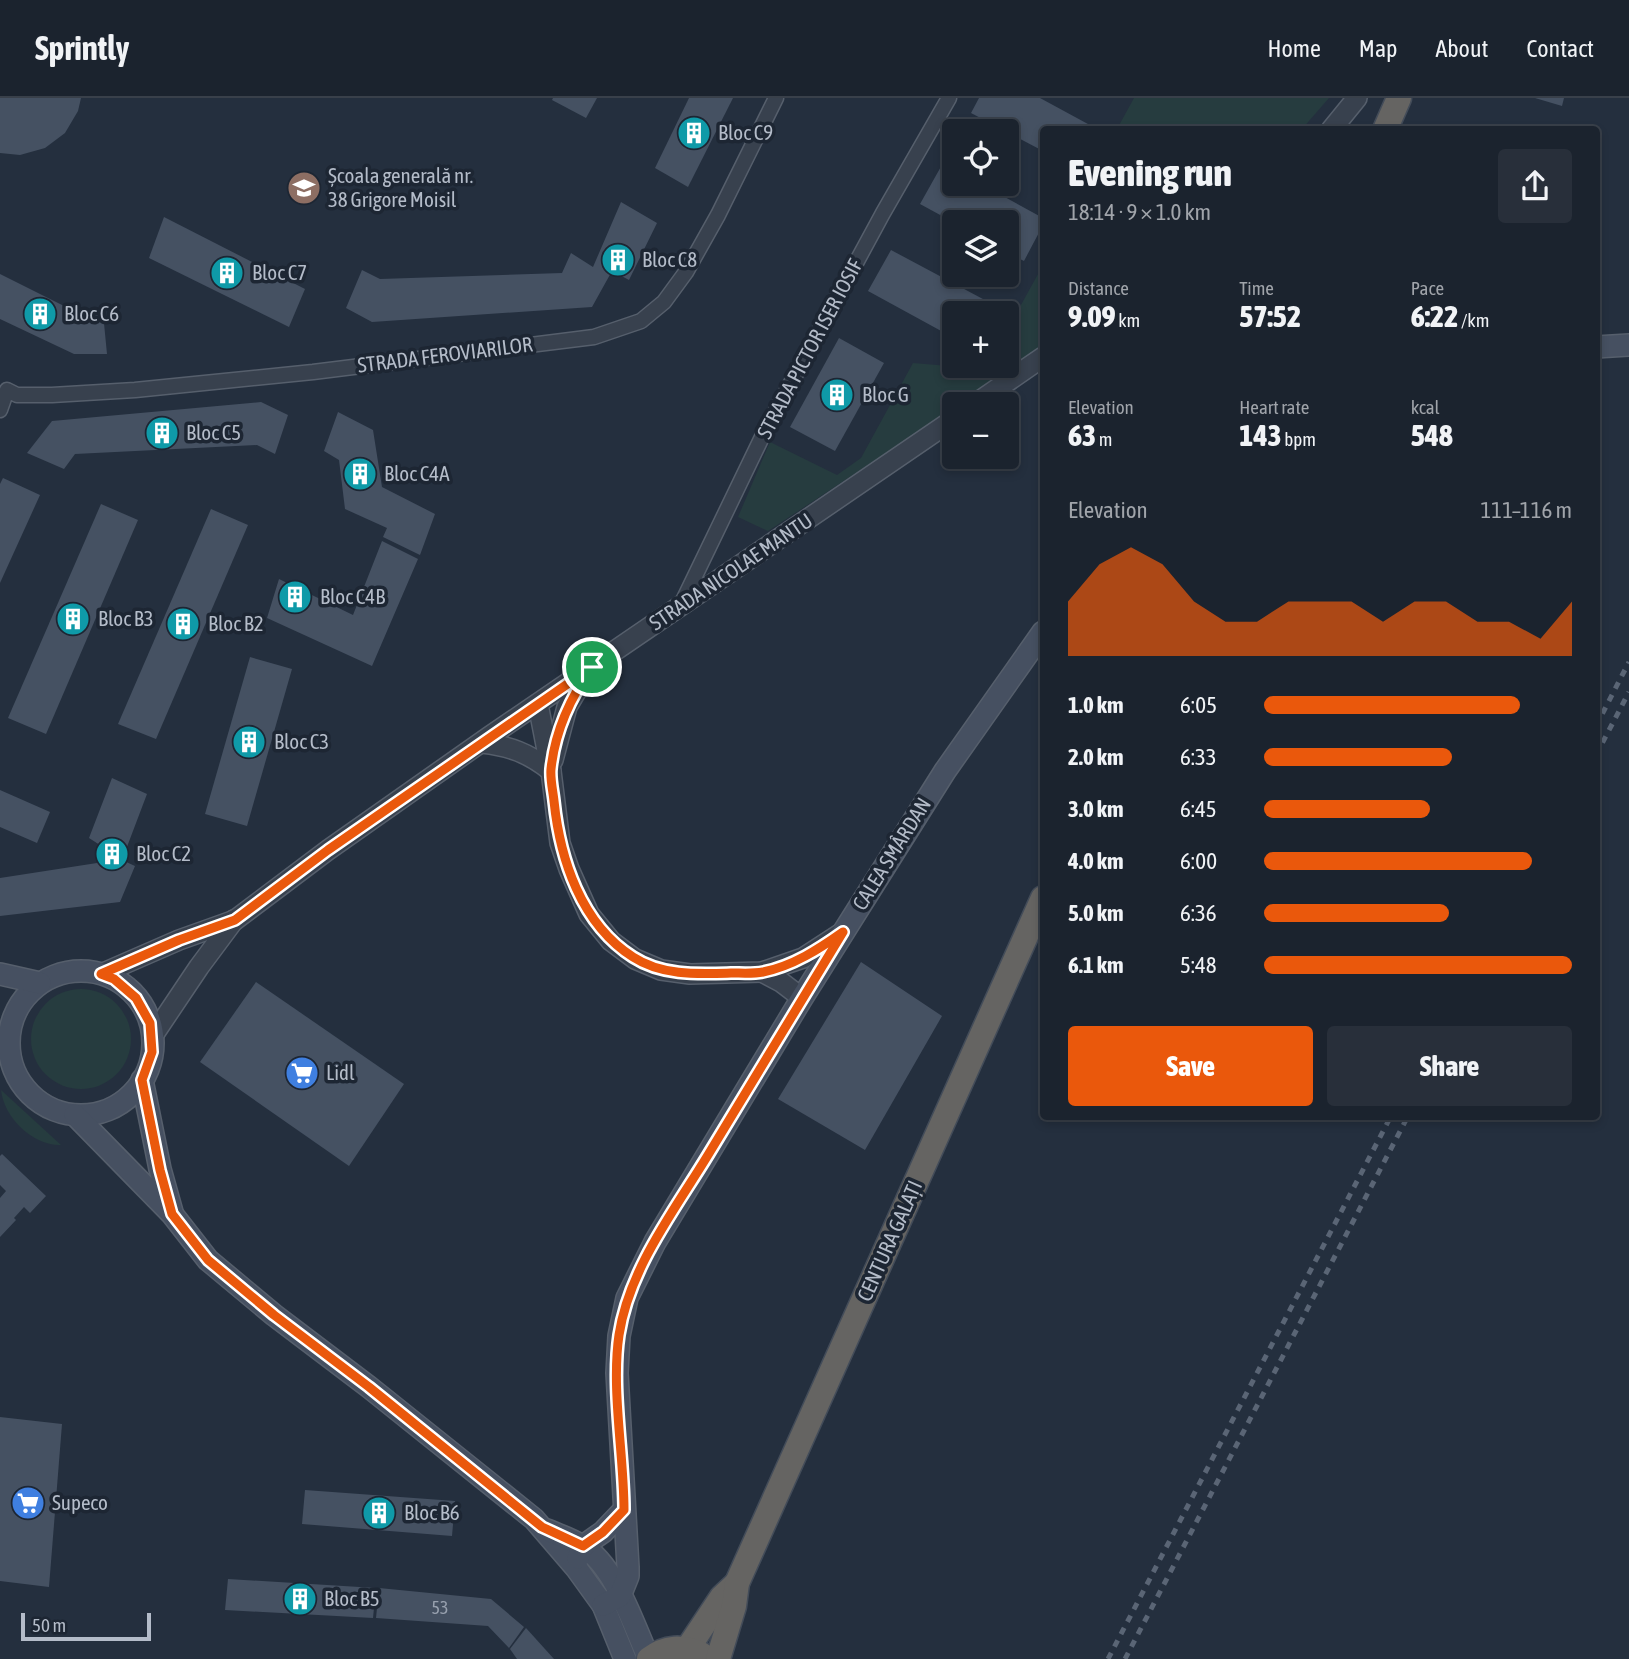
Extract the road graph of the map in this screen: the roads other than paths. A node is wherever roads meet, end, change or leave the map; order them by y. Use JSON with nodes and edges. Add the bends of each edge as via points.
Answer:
{"nodes":[{"id":1,"x":776,"y":98,"type":"edge"},
{"id":2,"x":949,"y":98,"type":"edge"},
{"id":3,"x":1357,"y":98,"type":"edge"},
{"id":4,"x":1399,"y":98,"type":"edge"},
{"id":5,"x":1334,"y":126,"type":"edge"},
{"id":6,"x":1387,"y":126,"type":"edge"},
{"id":7,"x":1629,"y":345,"type":"edge"},
{"id":8,"x":1600,"y":346,"type":"edge"},
{"id":9,"x":1040,"y":359,"type":"edge"},
{"id":10,"x":4,"y":388,"type":"edge"},
{"id":11,"x":992,"y":392,"type":"edge"},
{"id":12,"x":0,"y":410,"type":"edge"},
{"id":13,"x":942,"y":427,"type":"edge"},
{"id":14,"x":680,"y":607,"type":"junction"},
{"id":15,"x":1040,"y":636,"type":"edge"},
{"id":16,"x":592,"y":667,"type":"junction"},
{"id":17,"x":538,"y":704,"type":"junction"},
{"id":18,"x":482,"y":743,"type":"junction"},
{"id":19,"x":551,"y":771,"type":"junction"},
{"id":20,"x":1040,"y":905,"type":"edge"},
{"id":21,"x":235,"y":920,"type":"junction"},
{"id":22,"x":843,"y":932,"type":"junction"},
{"id":23,"x":762,"y":972,"type":"junction"},
{"id":24,"x":0,"y":974,"type":"edge"},
{"id":25,"x":101,"y":974,"type":"junction"},
{"id":26,"x":40,"y":983,"type":"junction"},
{"id":27,"x":802,"y":999,"type":"junction"},
{"id":28,"x":152,"y":1037,"type":"junction"},
{"id":29,"x":5,"y":1054,"type":"edge"},
{"id":30,"x":142,"y":1080,"type":"junction"},
{"id":31,"x":75,"y":1115,"type":"junction"},
{"id":32,"x":172,"y":1214,"type":"junction"},
{"id":33,"x":624,"y":1510,"type":"junction"},
{"id":34,"x":542,"y":1527,"type":"junction"},
{"id":35,"x":583,"y":1546,"type":"junction"},
{"id":36,"x":577,"y":1569,"type":"junction"},
{"id":37,"x":737,"y":1583,"type":"junction"},
{"id":38,"x":615,"y":1601,"type":"junction"},
{"id":39,"x":698,"y":1654,"type":"edge"},
{"id":40,"x":625,"y":1659,"type":"edge"},
{"id":41,"x":649,"y":1659,"type":"edge"},
{"id":42,"x":718,"y":1659,"type":"edge"}],
"edges":[{"from":1,"to":10,"type":"street","name":"STRADA FEROVIARILOR","via":[[686,272],[664,302],[641,321],[594,337],[313,372],[52,395],[18,396]]},
{"from":2,"to":14,"type":"street","name":"STRADA PICTOR ISER IOSIF","via":[[764,433]]},
{"from":3,"to":5,"type":"street"},
{"from":4,"to":6,"type":"highway"},
{"from":7,"to":8,"type":"main road"},
{"from":9,"to":11,"type":"street"},
{"from":10,"to":12,"type":"street","name":"STRADA FEROVIARILOR"},
{"from":13,"to":14,"type":"street","name":"STRADA NICOLAE MANTU"},
{"from":14,"to":16,"type":"street","name":"STRADA NICOLAE MANTU"},
{"from":15,"to":22,"type":"main road","name":"CALEA SMÂRDAN","via":[[945,771]]},
{"from":16,"to":17,"type":"street","name":"STRADA NICOLAE MANTU"},
{"from":16,"to":19,"type":"street","via":[[567,707]]},
{"from":17,"to":18,"type":"street","name":"STRADA NICOLAE MANTU"},
{"from":17,"to":19,"type":"street"},
{"from":18,"to":19,"type":"street","via":[[514,748]]},
{"from":18,"to":21,"type":"street","name":"STRADA NICOLAE MANTU"},
{"from":19,"to":23,"type":"street","via":[[560,843],[569,869],[589,914],[611,941],[635,959],[661,970]]},
{"from":20,"to":37,"type":"highway","name":"CENTURA GALAȚI"},
{"from":21,"to":25,"type":"street","name":"STRADA NICOLAE MANTU"},
{"from":21,"to":28,"type":"street","name":"STRADA NICOLAE MANTU"},
{"from":22,"to":23,"type":"street","via":[[803,958]]},
{"from":22,"to":27,"type":"main road","name":"CALEA SMÂRDAN"},
{"from":23,"to":27,"type":"street"},
{"from":24,"to":26,"type":"main road"},
{"from":25,"to":26,"type":"main road","via":[[59,974]]},
{"from":25,"to":28,"type":"main road","via":[[136,998],[145,1010]]},
{"from":26,"to":29,"type":"main road","via":[[17,1008]]},
{"from":27,"to":33,"type":"main road","name":"CALEA SMÂRDAN","via":[[655,1242],[627,1298],[617,1373]]},
{"from":28,"to":30,"type":"main road"},
{"from":29,"to":31,"type":"main road","via":[[23,1086],[46,1106]]},
{"from":30,"to":31,"type":"main road","via":[[127,1098],[106,1110]]},
{"from":30,"to":32,"type":"main road"},
{"from":31,"to":32,"type":"main road"},
{"from":32,"to":34,"type":"main road","via":[[208,1260],[236,1285]]},
{"from":33,"to":35,"type":"main road"},
{"from":33,"to":38,"type":"main road","name":"CALEA SMÂRDAN","via":[[628,1576]]},
{"from":34,"to":35,"type":"main road"},
{"from":34,"to":36,"type":"main road"},
{"from":35,"to":36,"type":"main road"},
{"from":35,"to":38,"type":"main road","via":[[614,1580]]},
{"from":36,"to":38,"type":"main road"},
{"from":37,"to":39,"type":"highway","name":"CENTURA GALAȚI","via":[[722,1597]]},
{"from":37,"to":42,"type":"highway","name":"CENTURA GALAȚI"},
{"from":38,"to":40,"type":"main road"},
{"from":38,"to":41,"type":"main road"},
{"from":39,"to":41,"type":"highway","via":[[676,1647]]}]}
